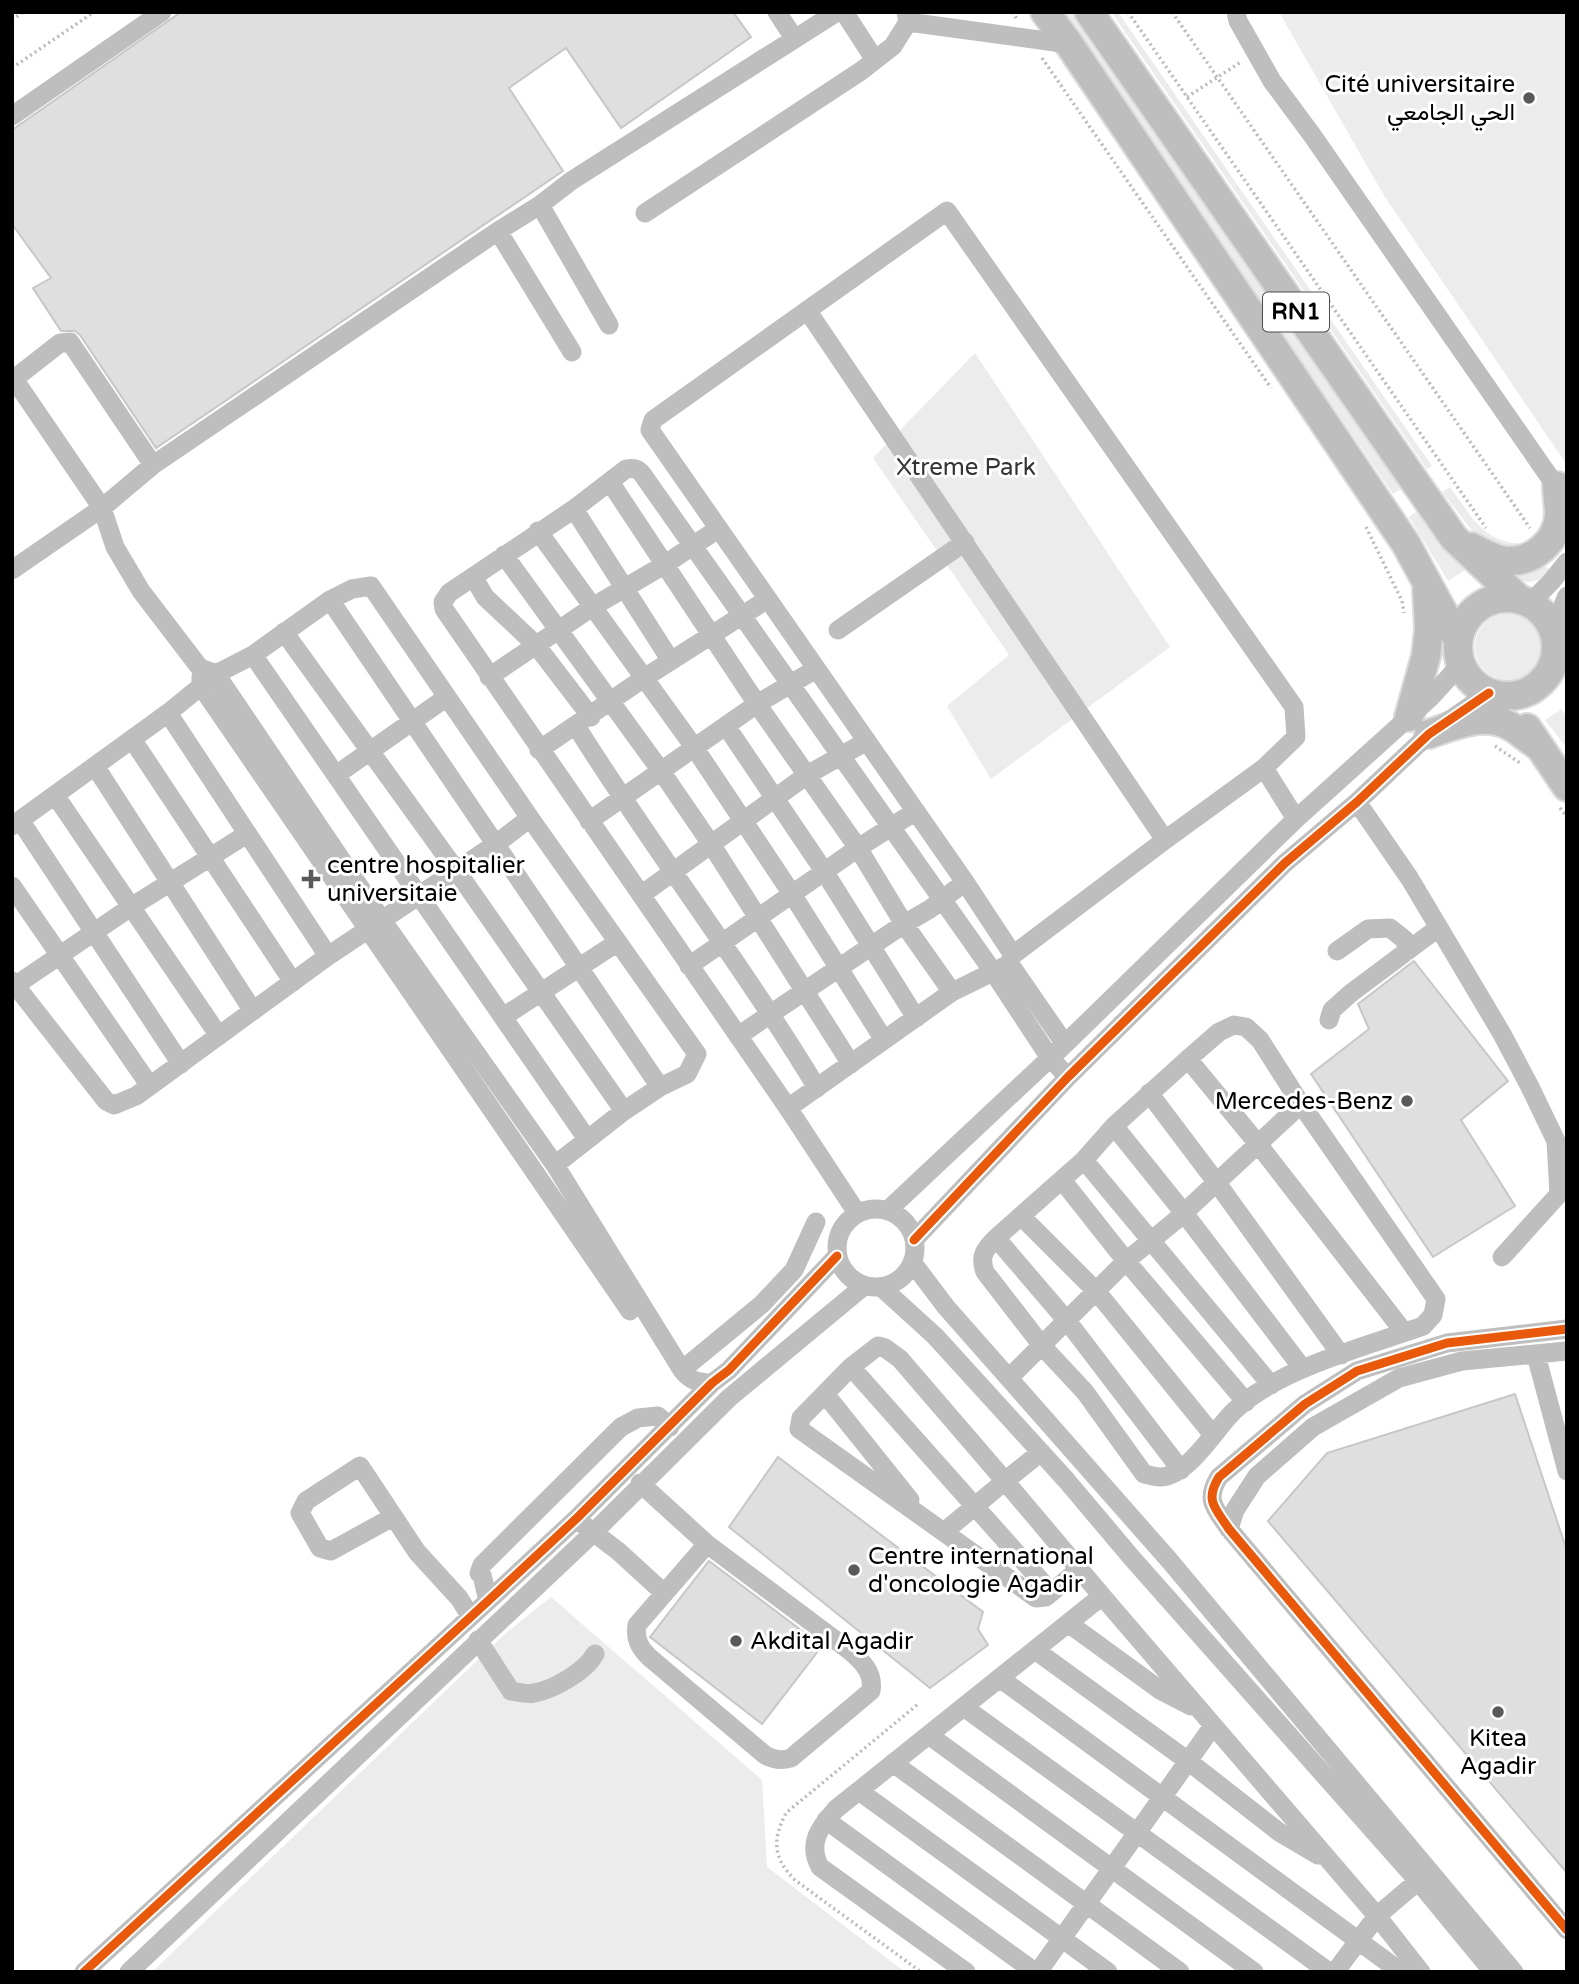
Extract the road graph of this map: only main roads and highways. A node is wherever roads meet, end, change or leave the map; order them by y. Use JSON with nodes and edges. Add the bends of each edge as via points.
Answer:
{"nodes":[{"id":1,"x":1045,"y":12,"type":"edge"},
{"id":2,"x":1089,"y":12,"type":"edge"},
{"id":3,"x":1562,"y":494,"type":"edge"},
{"id":4,"x":1454,"y":538,"type":"junction"},
{"id":5,"x":1556,"y":554,"type":"edge"},
{"id":6,"x":1426,"y":579,"type":"junction"},
{"id":7,"x":1524,"y":601,"type":"junction"},
{"id":8,"x":1555,"y":640,"type":"junction"},
{"id":9,"x":1459,"y":652,"type":"junction"},
{"id":10,"x":1567,"y":688,"type":"edge"},
{"id":11,"x":1499,"y":694,"type":"junction"},
{"id":12,"x":1530,"y":755,"type":"junction"},
{"id":13,"x":1561,"y":793,"type":"edge"}],
"edges":[{"from":1,"to":6,"type":"highway","number":"RN1"},
{"from":2,"to":4,"type":"highway","number":"RN1"},
{"from":3,"to":5,"type":"highway"},
{"from":4,"to":5,"type":"highway","via":[[1506,561]]},
{"from":4,"to":7,"type":"highway","number":"RN1"},
{"from":6,"to":9,"type":"highway","number":"RN1"},
{"from":6,"to":12,"type":"highway","via":[[1429,629],[1419,726],[1495,720],[1510,726]]},
{"from":7,"to":8,"type":"highway","number":"RN1","via":[[1539,610]]},
{"from":7,"to":9,"type":"highway","via":[[1505,597],[1479,606],[1462,627]]},
{"from":8,"to":10,"type":"highway","number":"RN1"},
{"from":8,"to":11,"type":"highway","via":[[1553,665],[1536,687],[1523,694]]},
{"from":9,"to":11,"type":"highway","number":"RN1","via":[[1472,681]]},
{"from":11,"to":12,"type":"highway","number":"RN1","via":[[1517,712]]},
{"from":12,"to":13,"type":"highway","number":"RN1"}]}
